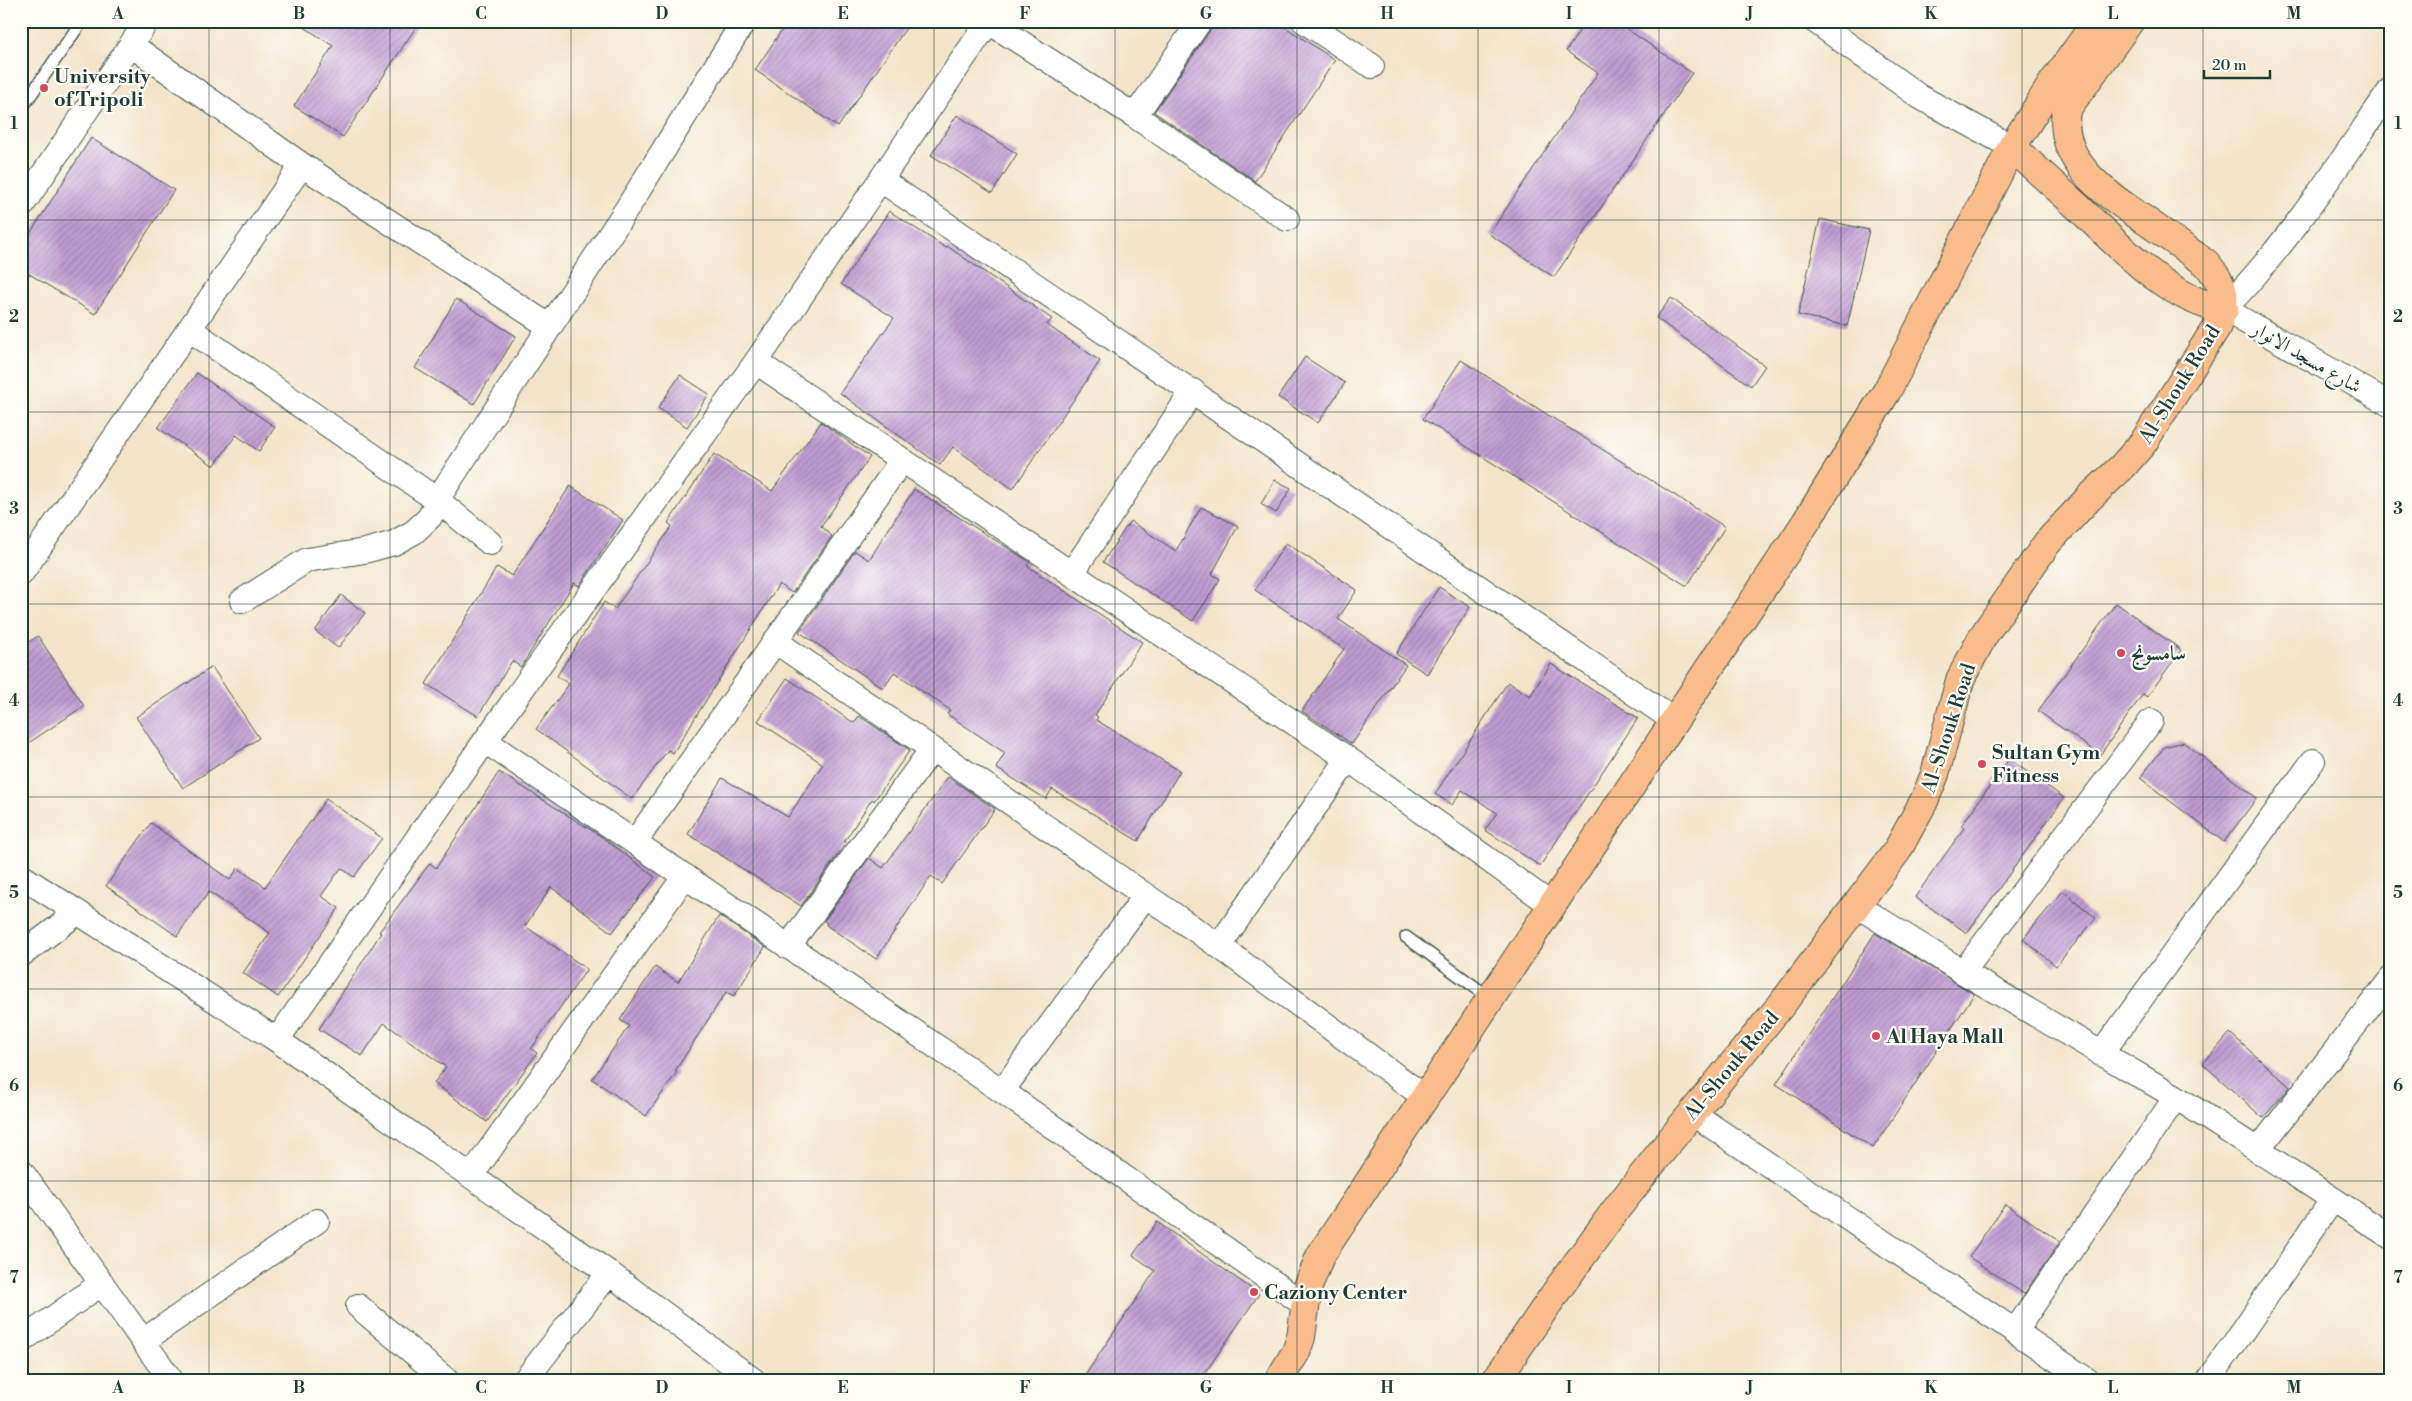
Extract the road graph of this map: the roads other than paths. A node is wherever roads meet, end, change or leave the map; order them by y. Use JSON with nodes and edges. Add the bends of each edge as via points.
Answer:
{"nodes":[{"id":1,"x":82,"y":21,"type":"edge"},
{"id":2,"x":147,"y":21,"type":"edge"},
{"id":3,"x":744,"y":21,"type":"edge"},
{"id":4,"x":1200,"y":21,"type":"edge"},
{"id":5,"x":1304,"y":21,"type":"edge"},
{"id":6,"x":1815,"y":21,"type":"edge"},
{"id":7,"x":2097,"y":21,"type":"edge"},
{"id":8,"x":2130,"y":21,"type":"edge"},
{"id":9,"x":989,"y":22,"type":"edge"},
{"id":10,"x":131,"y":45,"type":"junction"},
{"id":11,"x":1372,"y":66,"type":"dead end"},
{"id":12,"x":2391,"y":89,"type":"edge"},
{"id":13,"x":2062,"y":91,"type":"junction"},
{"id":14,"x":21,"y":110,"type":"edge"},
{"id":15,"x":1135,"y":116,"type":"junction"},
{"id":16,"x":2012,"y":147,"type":"junction"},
{"id":17,"x":302,"y":165,"type":"junction"},
{"id":18,"x":881,"y":180,"type":"junction"},
{"id":19,"x":21,"y":207,"type":"edge"},
{"id":20,"x":1287,"y":219,"type":"dead end"},
{"id":21,"x":2224,"y":309,"type":"junction"},
{"id":22,"x":549,"y":326,"type":"junction"},
{"id":23,"x":189,"y":329,"type":"junction"},
{"id":24,"x":756,"y":362,"type":"junction"},
{"id":25,"x":1193,"y":391,"type":"junction"},
{"id":26,"x":2391,"y":405,"type":"edge"},
{"id":27,"x":902,"y":460,"type":"junction"},
{"id":28,"x":437,"y":500,"type":"junction"},
{"id":29,"x":490,"y":543,"type":"dead end"},
{"id":30,"x":21,"y":574,"type":"edge"},
{"id":31,"x":1072,"y":574,"type":"junction"},
{"id":32,"x":242,"y":601,"type":"dead end"},
{"id":33,"x":775,"y":641,"type":"junction"},
{"id":34,"x":1675,"y":721,"type":"junction"},
{"id":35,"x":2151,"y":721,"type":"dead end"},
{"id":36,"x":485,"y":741,"type":"junction"},
{"id":37,"x":932,"y":749,"type":"junction"},
{"id":38,"x":1348,"y":759,"type":"junction"},
{"id":39,"x":2313,"y":760,"type":"dead end"},
{"id":40,"x":634,"y":842,"type":"junction"},
{"id":41,"x":21,"y":876,"type":"edge"},
{"id":42,"x":685,"y":876,"type":"junction"},
{"id":43,"x":1146,"y":895,"type":"junction"},
{"id":44,"x":1553,"y":906,"type":"junction"},
{"id":45,"x":1856,"y":906,"type":"junction"},
{"id":46,"x":77,"y":913,"type":"junction"},
{"id":47,"x":1406,"y":937,"type":"dead end"},
{"id":48,"x":788,"y":946,"type":"junction"},
{"id":49,"x":1220,"y":946,"type":"junction"},
{"id":50,"x":21,"y":955,"type":"edge"},
{"id":51,"x":1963,"y":972,"type":"junction"},
{"id":52,"x":2391,"y":979,"type":"edge"},
{"id":53,"x":1492,"y":999,"type":"junction"},
{"id":54,"x":278,"y":1040,"type":"junction"},
{"id":55,"x":2101,"y":1054,"type":"junction"},
{"id":56,"x":1002,"y":1091,"type":"junction"},
{"id":57,"x":2176,"y":1097,"type":"junction"},
{"id":58,"x":1426,"y":1098,"type":"junction"},
{"id":59,"x":1692,"y":1113,"type":"junction"},
{"id":60,"x":2258,"y":1150,"type":"junction"},
{"id":61,"x":21,"y":1171,"type":"edge"},
{"id":62,"x":470,"y":1176,"type":"junction"},
{"id":63,"x":2333,"y":1199,"type":"junction"},
{"id":64,"x":316,"y":1221,"type":"dead end"},
{"id":65,"x":2391,"y":1237,"type":"edge"},
{"id":66,"x":609,"y":1273,"type":"junction"},
{"id":67,"x":102,"y":1283,"type":"junction"},
{"id":68,"x":1306,"y":1305,"type":"junction"},
{"id":69,"x":358,"y":1306,"type":"dead end"},
{"id":70,"x":2015,"y":1331,"type":"junction"},
{"id":71,"x":21,"y":1341,"type":"edge"},
{"id":72,"x":143,"y":1341,"type":"junction"},
{"id":73,"x":171,"y":1380,"type":"edge"},
{"id":74,"x":446,"y":1380,"type":"edge"},
{"id":75,"x":525,"y":1380,"type":"edge"},
{"id":76,"x":753,"y":1380,"type":"edge"},
{"id":77,"x":1279,"y":1380,"type":"edge"},
{"id":78,"x":1496,"y":1380,"type":"edge"},
{"id":79,"x":2087,"y":1380,"type":"edge"},
{"id":80,"x":2209,"y":1380,"type":"edge"}],
"edges":[{"from":1,"to":14,"type":"lane"},
{"from":2,"to":10,"type":"street"},
{"from":3,"to":22,"type":"street"},
{"from":4,"to":15,"type":"street"},
{"from":5,"to":11,"type":"street"},
{"from":6,"to":16,"type":"street","via":[[1920,97]]},
{"from":7,"to":13,"type":"main road","name":"Al-Shouk Road"},
{"from":8,"to":13,"type":"main road","name":"Al-Shouk Road"},
{"from":9,"to":15,"type":"street"},
{"from":9,"to":18,"type":"street"},
{"from":10,"to":17,"type":"street"},
{"from":10,"to":19,"type":"street"},
{"from":12,"to":21,"type":"street","via":[[2289,236]]},
{"from":13,"to":16,"type":"main road","name":"Al-Shouk Road"},
{"from":13,"to":21,"type":"main road","name":"Al-Shouk Road","via":[[2066,140],[2077,161],[2112,198],[2206,262],[2222,287]]},
{"from":15,"to":20,"type":"street"},
{"from":16,"to":21,"type":"main road","via":[[2145,267],[2190,299]]},
{"from":16,"to":34,"type":"main road","name":"Al-Shouk Road","via":[[1887,391],[1806,522]]},
{"from":17,"to":22,"type":"street"},
{"from":17,"to":23,"type":"street"},
{"from":18,"to":24,"type":"street"},
{"from":18,"to":25,"type":"street"},
{"from":21,"to":26,"type":"street","name":"شارع مسجد الانوار"},
{"from":21,"to":45,"type":"main road","name":"Al-Shouk Road","via":[[2208,342],[2143,443],[2047,543],[1983,636],[1960,680],[1924,801],[1897,851]]},
{"from":22,"to":28,"type":"street"},
{"from":23,"to":28,"type":"street"},
{"from":23,"to":30,"type":"street"},
{"from":24,"to":27,"type":"street"},
{"from":24,"to":36,"type":"street"},
{"from":25,"to":31,"type":"street"},
{"from":25,"to":34,"type":"street"},
{"from":27,"to":31,"type":"street"},
{"from":27,"to":33,"type":"street"},
{"from":28,"to":29,"type":"street"},
{"from":28,"to":32,"type":"street","via":[[430,517],[414,532],[394,543],[307,560]]},
{"from":31,"to":38,"type":"street"},
{"from":33,"to":37,"type":"street"},
{"from":33,"to":40,"type":"street"},
{"from":34,"to":44,"type":"main road","name":"Al-Shouk Road"},
{"from":35,"to":51,"type":"street"},
{"from":36,"to":40,"type":"street"},
{"from":36,"to":54,"type":"street"},
{"from":37,"to":43,"type":"street"},
{"from":37,"to":48,"type":"street"},
{"from":38,"to":44,"type":"street"},
{"from":38,"to":49,"type":"street"},
{"from":39,"to":55,"type":"street"},
{"from":40,"to":42,"type":"street"},
{"from":41,"to":46,"type":"street"},
{"from":42,"to":48,"type":"street"},
{"from":42,"to":62,"type":"street"},
{"from":43,"to":49,"type":"street"},
{"from":43,"to":56,"type":"street"},
{"from":44,"to":53,"type":"main road","name":"Al-Shouk Road"},
{"from":45,"to":51,"type":"street"},
{"from":45,"to":59,"type":"main road","name":"Al-Shouk Road","via":[[1782,1004]]},
{"from":46,"to":50,"type":"street"},
{"from":46,"to":54,"type":"street"},
{"from":47,"to":53,"type":"lane"},
{"from":48,"to":56,"type":"street"},
{"from":49,"to":58,"type":"street"},
{"from":51,"to":55,"type":"street"},
{"from":52,"to":60,"type":"street"},
{"from":53,"to":58,"type":"main road","name":"Al-Shouk Road"},
{"from":54,"to":62,"type":"street"},
{"from":55,"to":57,"type":"street"},
{"from":56,"to":68,"type":"street"},
{"from":57,"to":60,"type":"street"},
{"from":57,"to":70,"type":"street"},
{"from":58,"to":68,"type":"main road","name":"Al-Shouk Road","via":[[1320,1256],[1308,1286]]},
{"from":59,"to":70,"type":"street"},
{"from":59,"to":78,"type":"main road","name":"Al-Shouk Road","via":[[1608,1220]]},
{"from":60,"to":63,"type":"street"},
{"from":61,"to":67,"type":"street"},
{"from":62,"to":66,"type":"street"},
{"from":63,"to":65,"type":"street"},
{"from":63,"to":80,"type":"street"},
{"from":64,"to":72,"type":"street"},
{"from":66,"to":75,"type":"street"},
{"from":66,"to":76,"type":"street"},
{"from":67,"to":71,"type":"street"},
{"from":67,"to":72,"type":"street"},
{"from":68,"to":77,"type":"main road","name":"Al-Shouk Road","via":[[1304,1327],[1296,1352]]},
{"from":69,"to":74,"type":"street"},
{"from":70,"to":79,"type":"street"},
{"from":72,"to":73,"type":"street"}]}
